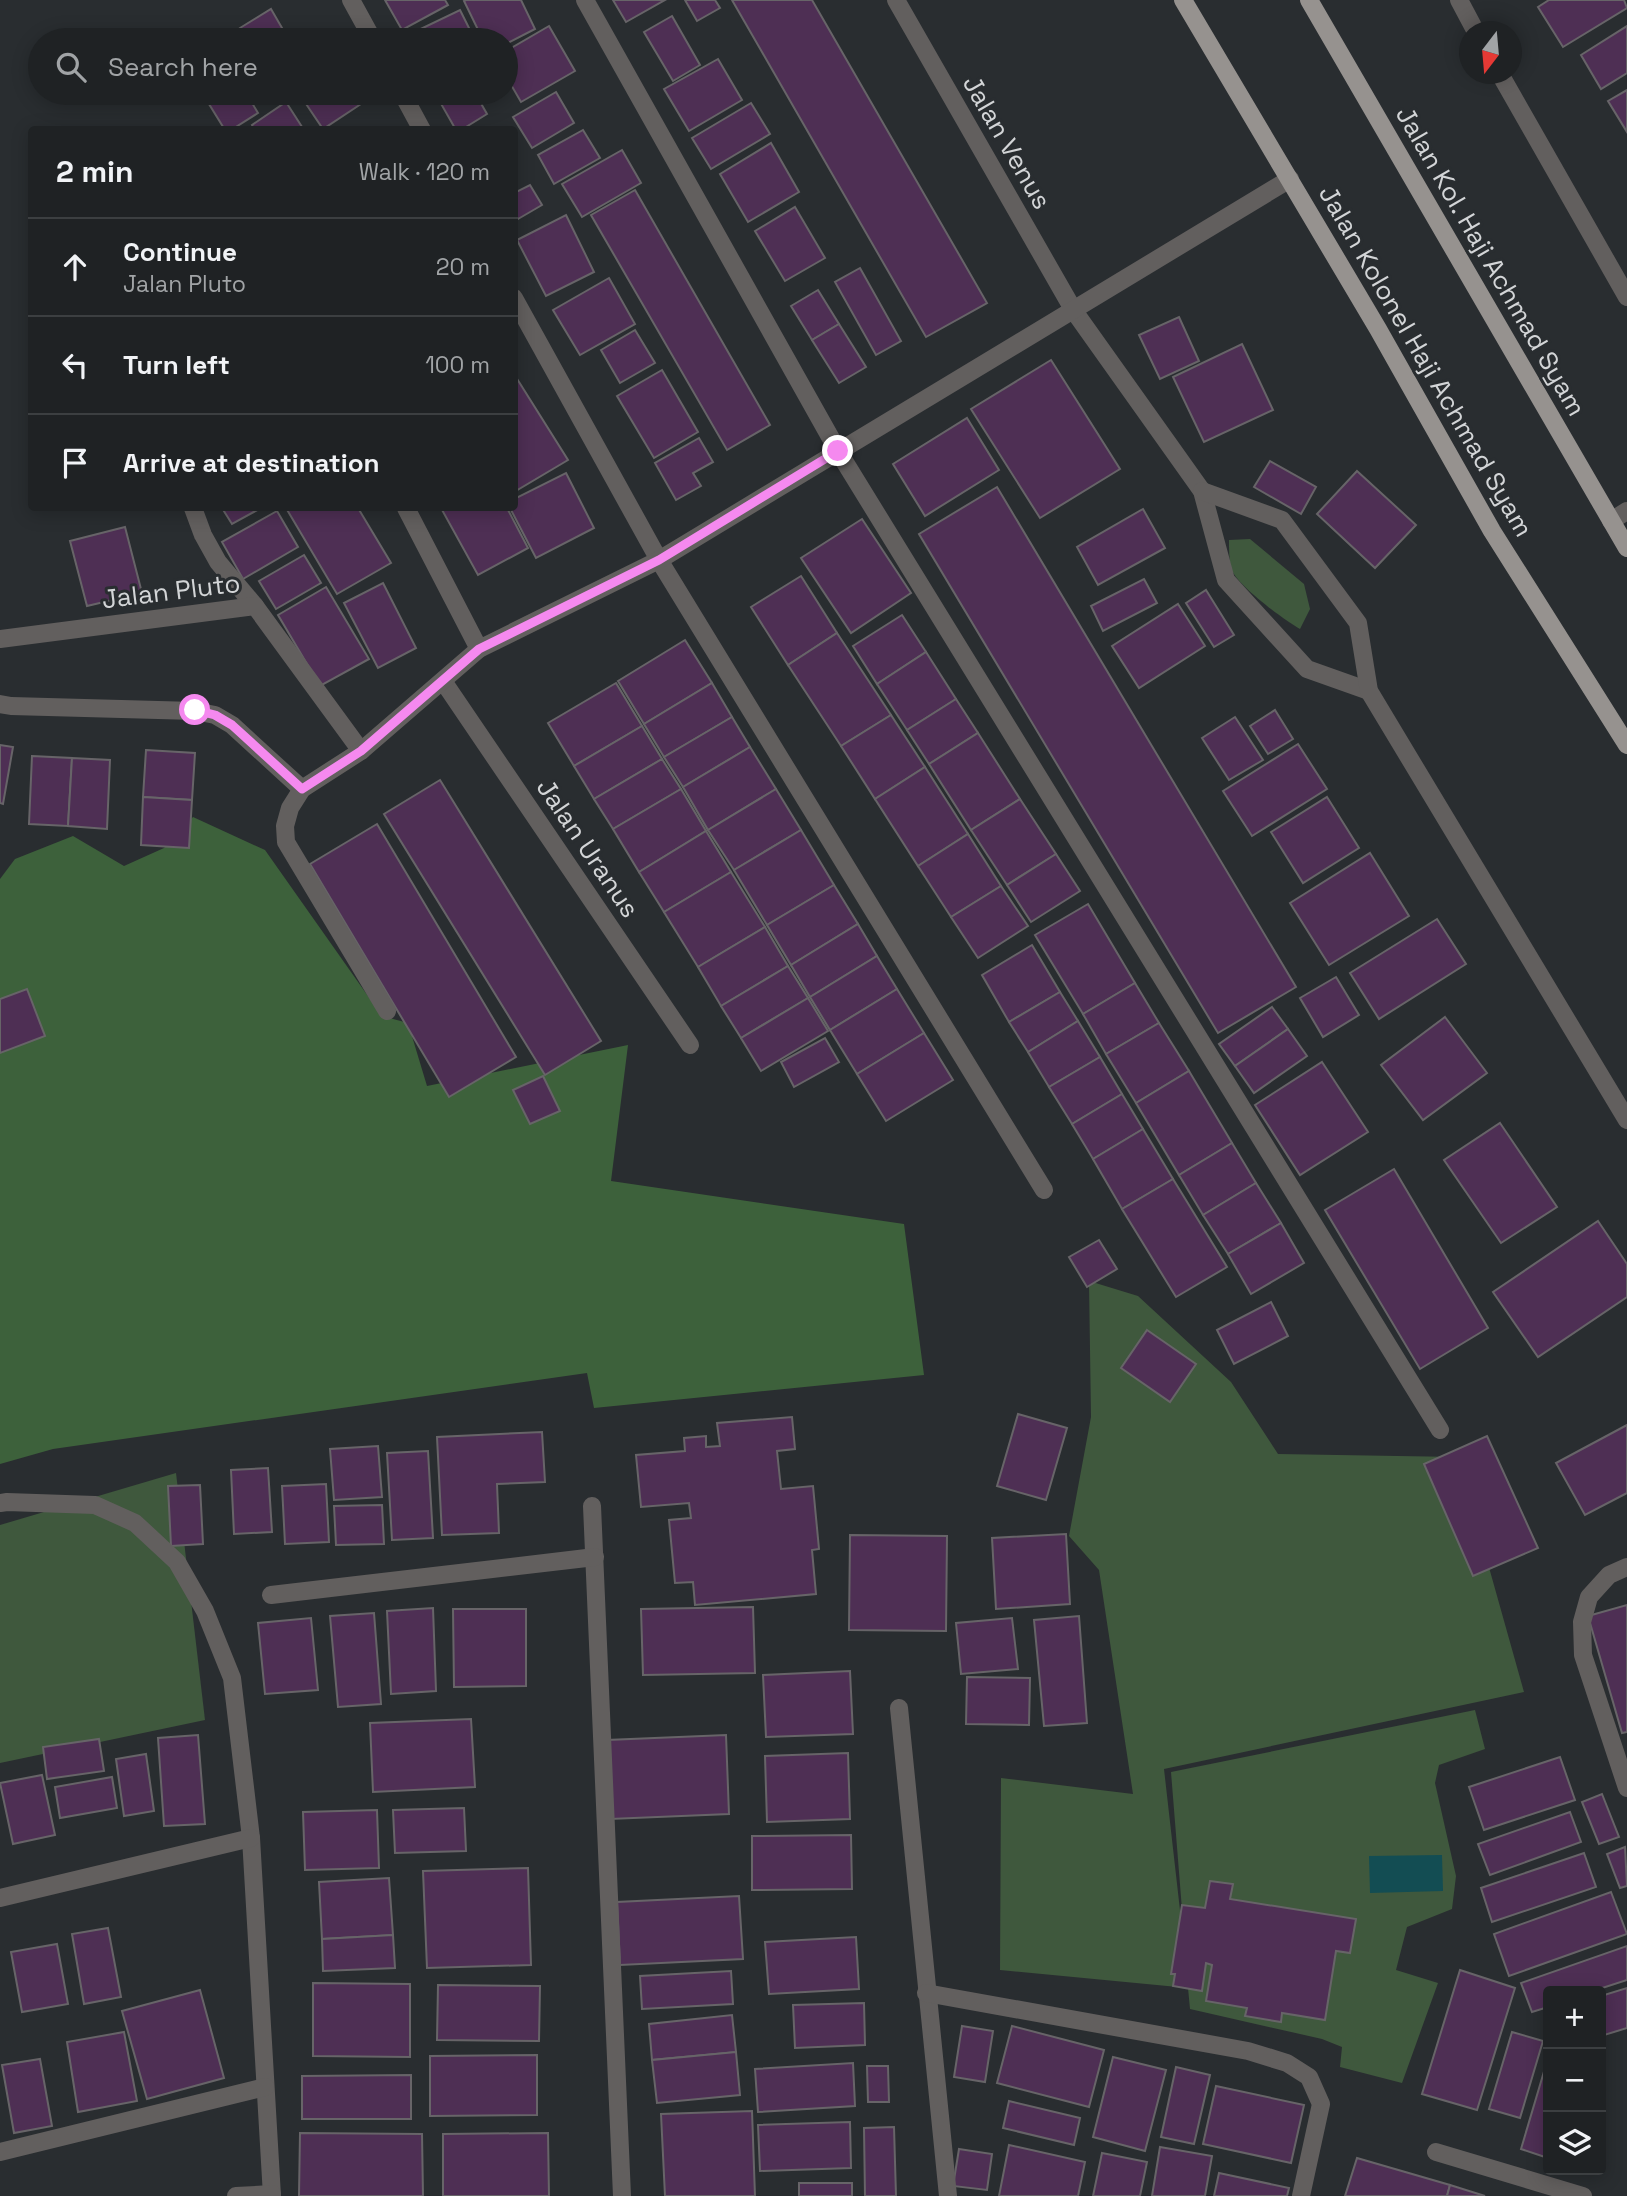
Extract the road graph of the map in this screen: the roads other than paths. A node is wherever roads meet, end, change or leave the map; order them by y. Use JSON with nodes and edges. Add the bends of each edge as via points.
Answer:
{"nodes":[{"id":1,"x":351,"y":0,"type":"edge"},
{"id":2,"x":585,"y":0,"type":"edge"},
{"id":3,"x":895,"y":0,"type":"edge"},
{"id":4,"x":1183,"y":0,"type":"edge"},
{"id":5,"x":1309,"y":0,"type":"edge"},
{"id":6,"x":1459,"y":0,"type":"edge"},
{"id":7,"x":1470,"y":21,"type":"edge"},
{"id":8,"x":366,"y":28,"type":"edge"},
{"id":9,"x":1506,"y":84,"type":"edge"},
{"id":10,"x":408,"y":105,"type":"edge"},
{"id":11,"x":420,"y":126,"type":"edge"},
{"id":12,"x":1290,"y":180,"type":"junction"},
{"id":13,"x":1627,"y":297,"type":"edge"},
{"id":14,"x":518,"y":305,"type":"edge"},
{"id":15,"x":1074,"y":311,"type":"junction"},
{"id":16,"x":838,"y":451,"type":"junction"},
{"id":17,"x":1202,"y":491,"type":"junction"},
{"id":18,"x":194,"y":511,"type":"edge"},
{"id":19,"x":408,"y":511,"type":"edge"},
{"id":20,"x":1619,"y":516,"type":"edge"},
{"id":21,"x":1627,"y":548,"type":"edge"},
{"id":22,"x":659,"y":560,"type":"junction"},
{"id":23,"x":255,"y":606,"type":"junction"},
{"id":24,"x":0,"y":639,"type":"edge"},
{"id":25,"x":479,"y":649,"type":"junction"},
{"id":26,"x":443,"y":681,"type":"junction"},
{"id":27,"x":1370,"y":691,"type":"junction"},
{"id":28,"x":0,"y":704,"type":"edge"},
{"id":29,"x":1627,"y":745,"type":"edge"},
{"id":30,"x":361,"y":751,"type":"junction"},
{"id":31,"x":302,"y":789,"type":"junction"},
{"id":32,"x":387,"y":1011,"type":"dead end"},
{"id":33,"x":691,"y":1045,"type":"dead end"},
{"id":34,"x":1627,"y":1121,"type":"edge"},
{"id":35,"x":1044,"y":1191,"type":"dead end"},
{"id":36,"x":1440,"y":1430,"type":"dead end"},
{"id":37,"x":0,"y":1503,"type":"edge"},
{"id":38,"x":592,"y":1506,"type":"dead end"},
{"id":39,"x":595,"y":1557,"type":"junction"},
{"id":40,"x":1627,"y":1567,"type":"edge"},
{"id":41,"x":271,"y":1595,"type":"dead end"},
{"id":42,"x":899,"y":1708,"type":"dead end"},
{"id":43,"x":1627,"y":1788,"type":"edge"},
{"id":44,"x":251,"y":1838,"type":"junction"},
{"id":45,"x":0,"y":1898,"type":"edge"},
{"id":46,"x":926,"y":1993,"type":"junction"},
{"id":47,"x":265,"y":2087,"type":"junction"},
{"id":48,"x":0,"y":2152,"type":"edge"},
{"id":49,"x":1436,"y":2152,"type":"dead end"},
{"id":50,"x":272,"y":2195,"type":"edge"},
{"id":51,"x":236,"y":2196,"type":"edge"},
{"id":52,"x":622,"y":2196,"type":"edge"},
{"id":53,"x":947,"y":2196,"type":"edge"},
{"id":54,"x":1301,"y":2196,"type":"edge"},
{"id":55,"x":1583,"y":2196,"type":"edge"}],
"edges":[{"from":1,"to":8,"type":"street"},
{"from":2,"to":16,"type":"street"},
{"from":3,"to":15,"type":"street","name":"Jalan Venus"},
{"from":4,"to":12,"type":"main road","name":"Jalan Kolonel Haji Achmad Syam"},
{"from":5,"to":20,"type":"main road","name":"Jalan Kol. Haji Achmad Syam"},
{"from":6,"to":7,"type":"street"},
{"from":9,"to":13,"type":"street"},
{"from":10,"to":11,"type":"street"},
{"from":12,"to":15,"type":"street"},
{"from":12,"to":29,"type":"main road","name":"Jalan Kolonel Haji Achmad Syam","via":[[1492,531]]},
{"from":14,"to":22,"type":"street"},
{"from":15,"to":16,"type":"street"},
{"from":15,"to":17,"type":"street","name":"Jalan Venus"},
{"from":16,"to":22,"type":"street"},
{"from":16,"to":36,"type":"street"},
{"from":17,"to":27,"type":"street","via":[[1226,580],[1307,669]]},
{"from":17,"to":27,"type":"street","via":[[1282,520],[1358,623]]},
{"from":18,"to":23,"type":"street","via":[[218,562]]},
{"from":19,"to":25,"type":"street"},
{"from":20,"to":21,"type":"main road","name":"Jalan Kol. Haji Achmad Syam"},
{"from":22,"to":25,"type":"street"},
{"from":22,"to":35,"type":"street"},
{"from":23,"to":24,"type":"street","name":"Jalan Pluto"},
{"from":23,"to":30,"type":"street","name":"Jalan Pluto"},
{"from":25,"to":26,"type":"street"},
{"from":26,"to":30,"type":"street"},
{"from":26,"to":33,"type":"street","name":"Jalan Uranus"},
{"from":27,"to":34,"type":"street"},
{"from":28,"to":31,"type":"street","via":[[195,710],[215,715]]},
{"from":30,"to":31,"type":"street"},
{"from":31,"to":32,"type":"street","via":[[290,808],[286,842]]},
{"from":37,"to":44,"type":"street","via":[[95,1505],[135,1523],[177,1562],[205,1611],[232,1678]]},
{"from":38,"to":39,"type":"street"},
{"from":39,"to":41,"type":"street"},
{"from":39,"to":52,"type":"street"},
{"from":40,"to":43,"type":"street","via":[[1609,1575],[1590,1597],[1581,1622],[1583,1655]]},
{"from":42,"to":46,"type":"street"},
{"from":44,"to":45,"type":"street"},
{"from":44,"to":47,"type":"street"},
{"from":46,"to":53,"type":"street"},
{"from":46,"to":54,"type":"street","via":[[1248,2051],[1287,2063],[1309,2077],[1321,2104]]},
{"from":47,"to":48,"type":"street"},
{"from":47,"to":50,"type":"street"},
{"from":49,"to":55,"type":"street"},
{"from":50,"to":51,"type":"street"}]}
